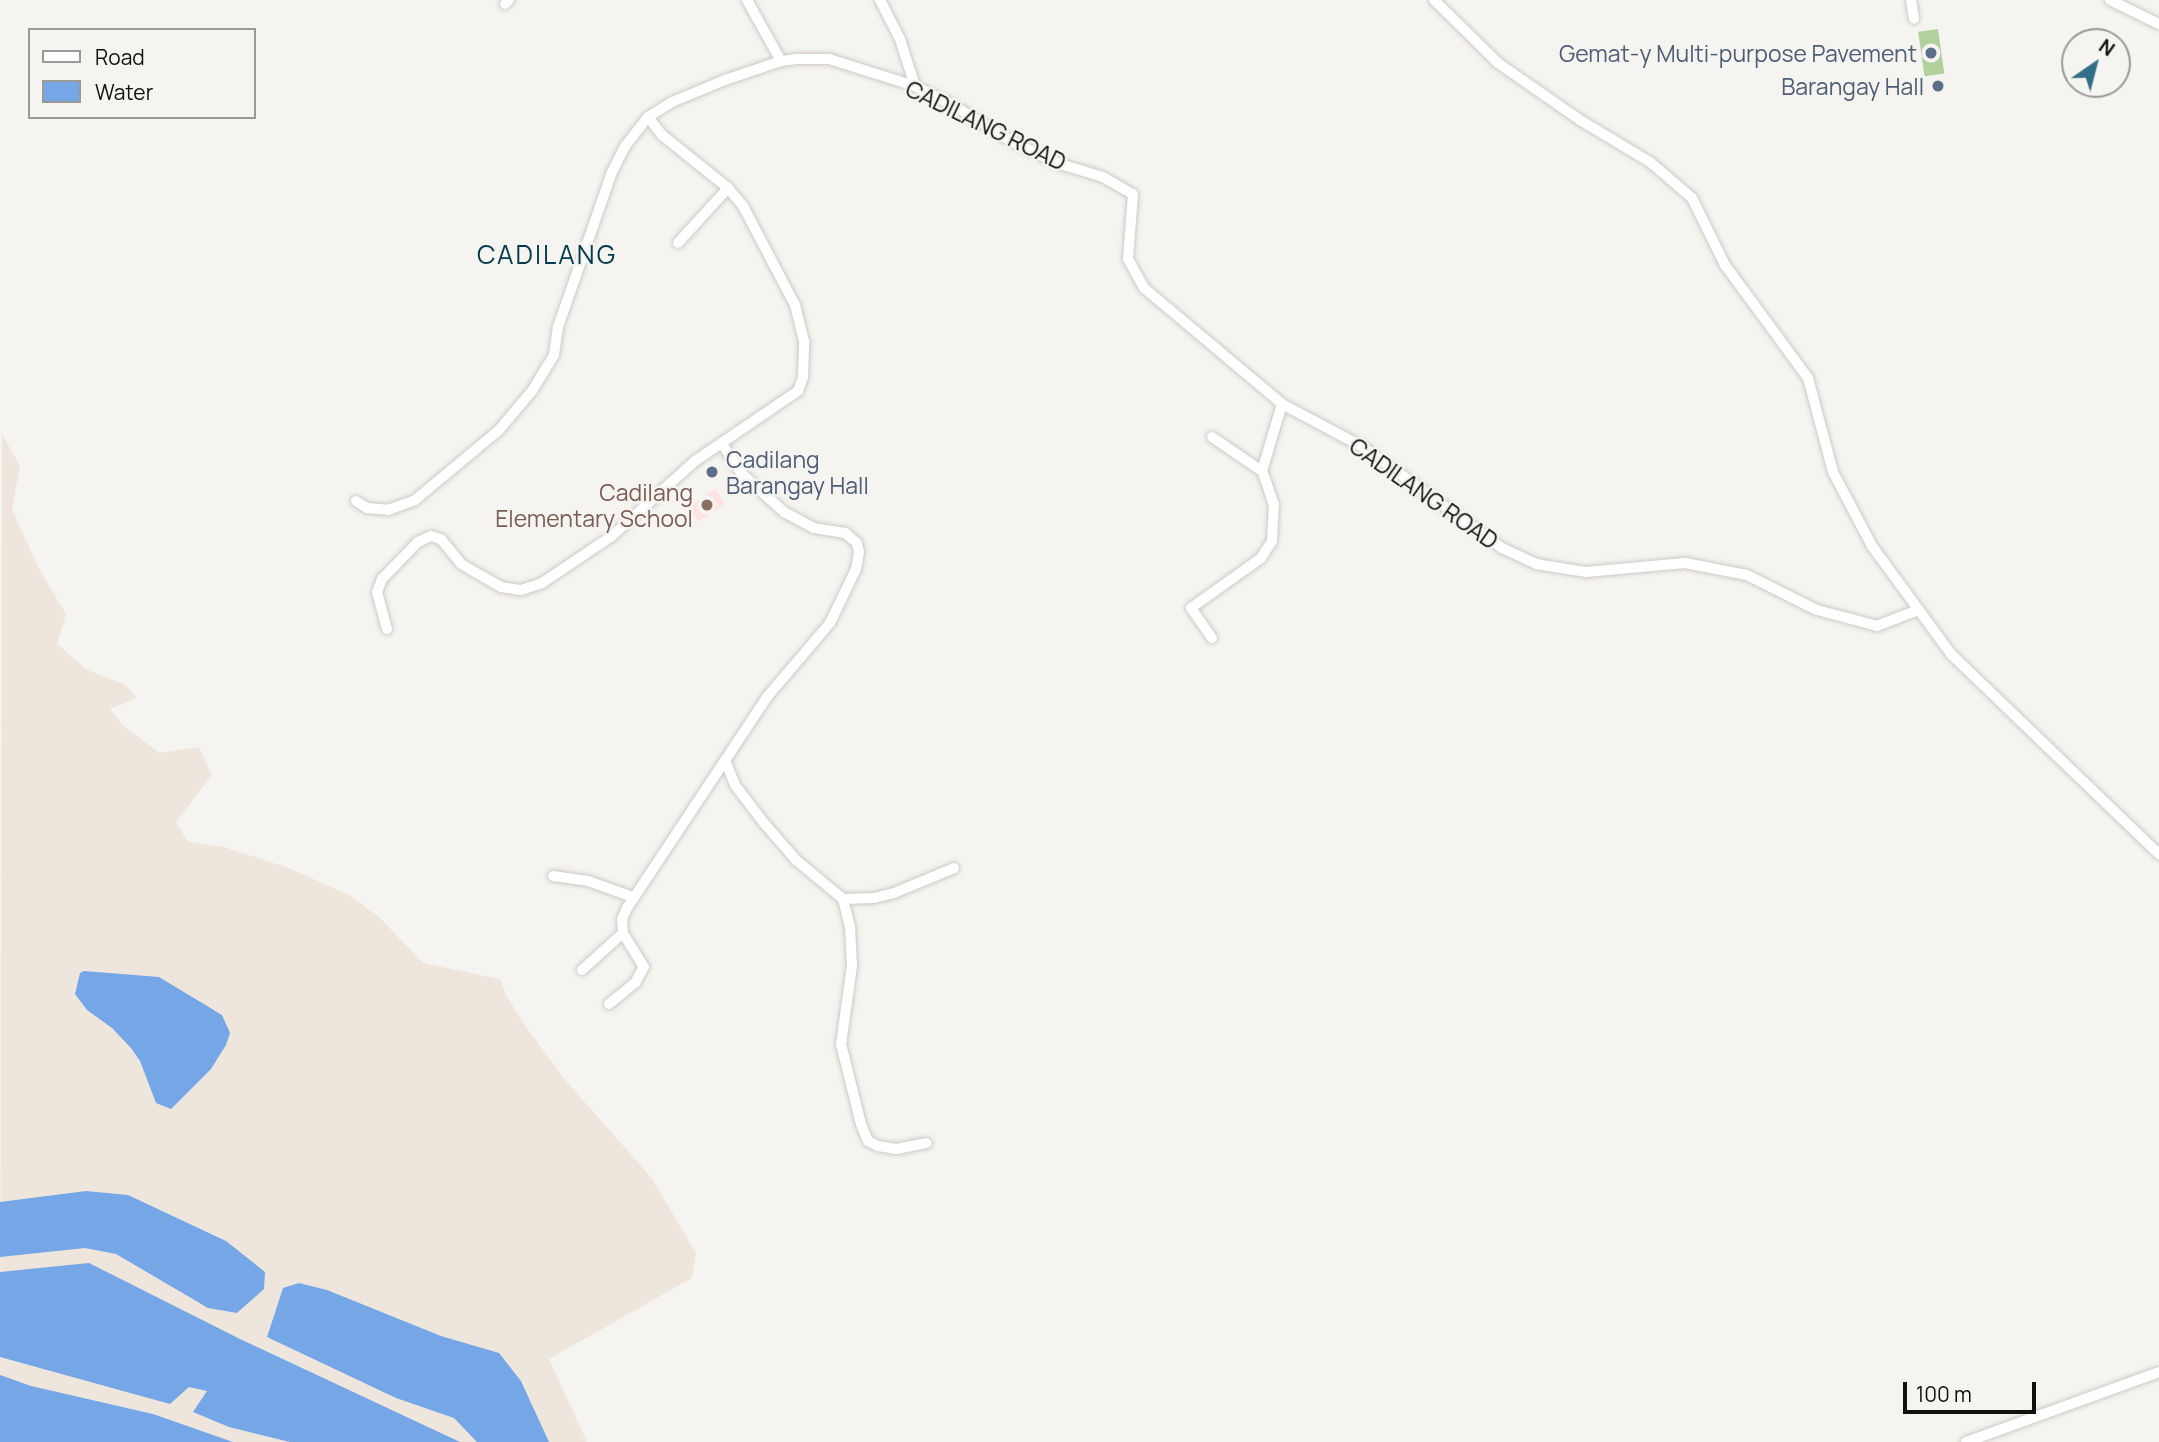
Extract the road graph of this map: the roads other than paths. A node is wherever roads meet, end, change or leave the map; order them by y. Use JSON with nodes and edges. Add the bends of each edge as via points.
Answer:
{"nodes":[{"id":1,"x":747,"y":0,"type":"edge"},
{"id":2,"x":880,"y":0,"type":"edge"},
{"id":3,"x":1434,"y":0,"type":"edge"},
{"id":4,"x":1910,"y":0,"type":"edge"},
{"id":5,"x":2110,"y":0,"type":"edge"},
{"id":6,"x":1914,"y":19,"type":"dead end"},
{"id":7,"x":2159,"y":24,"type":"edge"},
{"id":8,"x":781,"y":61,"type":"junction"},
{"id":9,"x":915,"y":86,"type":"junction"},
{"id":10,"x":648,"y":117,"type":"junction"},
{"id":11,"x":728,"y":188,"type":"junction"},
{"id":12,"x":678,"y":243,"type":"dead end"},
{"id":13,"x":1282,"y":404,"type":"junction"},
{"id":14,"x":1212,"y":437,"type":"dead end"},
{"id":15,"x":723,"y":445,"type":"junction"},
{"id":16,"x":1262,"y":471,"type":"junction"},
{"id":17,"x":356,"y":501,"type":"dead end"},
{"id":18,"x":1918,"y":610,"type":"junction"},
{"id":19,"x":387,"y":629,"type":"dead end"},
{"id":20,"x":1212,"y":638,"type":"dead end"},
{"id":21,"x":725,"y":760,"type":"junction"},
{"id":22,"x":2159,"y":854,"type":"edge"},
{"id":23,"x":954,"y":868,"type":"dead end"},
{"id":24,"x":553,"y":876,"type":"dead end"},
{"id":25,"x":634,"y":897,"type":"junction"},
{"id":26,"x":843,"y":899,"type":"junction"},
{"id":27,"x":623,"y":933,"type":"junction"},
{"id":28,"x":582,"y":970,"type":"dead end"},
{"id":29,"x":609,"y":1004,"type":"dead end"},
{"id":30,"x":926,"y":1143,"type":"dead end"},
{"id":31,"x":2159,"y":1372,"type":"edge"},
{"id":32,"x":1966,"y":1442,"type":"edge"}],
"edges":[{"from":1,"to":8,"type":"street"},
{"from":2,"to":9,"type":"street","via":[[900,39]]},
{"from":3,"to":18,"type":"street","via":[[1499,63],[1650,162],[1692,198],[1725,265],[1808,378],[1833,472],[1872,546]]},
{"from":4,"to":6,"type":"street"},
{"from":5,"to":7,"type":"street"},
{"from":8,"to":9,"type":"street","name":"CADILANG ROAD","via":[[829,60]]},
{"from":8,"to":10,"type":"street","name":"CADILANG ROAD","via":[[672,102]]},
{"from":9,"to":13,"type":"street","name":"CADILANG ROAD","via":[[1009,140],[1056,163],[1104,177],[1133,194],[1128,259],[1144,288]]},
{"from":10,"to":11,"type":"street","via":[[662,135]]},
{"from":10,"to":17,"type":"street","via":[[612,172],[558,327],[554,355],[532,391],[499,430],[415,500],[388,510],[367,509]]},
{"from":11,"to":12,"type":"street"},
{"from":11,"to":15,"type":"street","via":[[743,206],[795,305],[804,352],[798,391]]},
{"from":13,"to":16,"type":"street"},
{"from":13,"to":18,"type":"street","name":"CADILANG ROAD","via":[[1363,447],[1503,548],[1536,564],[1586,572],[1685,563],[1747,575],[1816,610],[1877,626]]},
{"from":14,"to":16,"type":"street"},
{"from":15,"to":19,"type":"street","via":[[695,461],[584,557],[542,583],[521,590],[501,587],[461,564],[441,539],[430,536],[418,542],[379,586]]},
{"from":15,"to":21,"type":"street","via":[[741,473],[784,512],[814,528],[845,533],[857,543],[859,552],[856,569],[830,623],[767,697]]},
{"from":16,"to":20,"type":"street","via":[[1273,505],[1272,541],[1261,558],[1191,608]]},
{"from":18,"to":22,"type":"street","via":[[1951,654]]},
{"from":21,"to":25,"type":"street"},
{"from":21,"to":26,"type":"street","via":[[735,785],[764,823],[796,860]]},
{"from":23,"to":26,"type":"street","via":[[894,893]]},
{"from":24,"to":25,"type":"street","via":[[588,881]]},
{"from":25,"to":27,"type":"street","via":[[622,919]]},
{"from":26,"to":30,"type":"street","via":[[852,965],[841,1044],[861,1125],[868,1141],[878,1146],[897,1149]]},
{"from":27,"to":28,"type":"street"},
{"from":27,"to":29,"type":"street","via":[[644,967],[635,984]]},
{"from":31,"to":32,"type":"street"}]}
